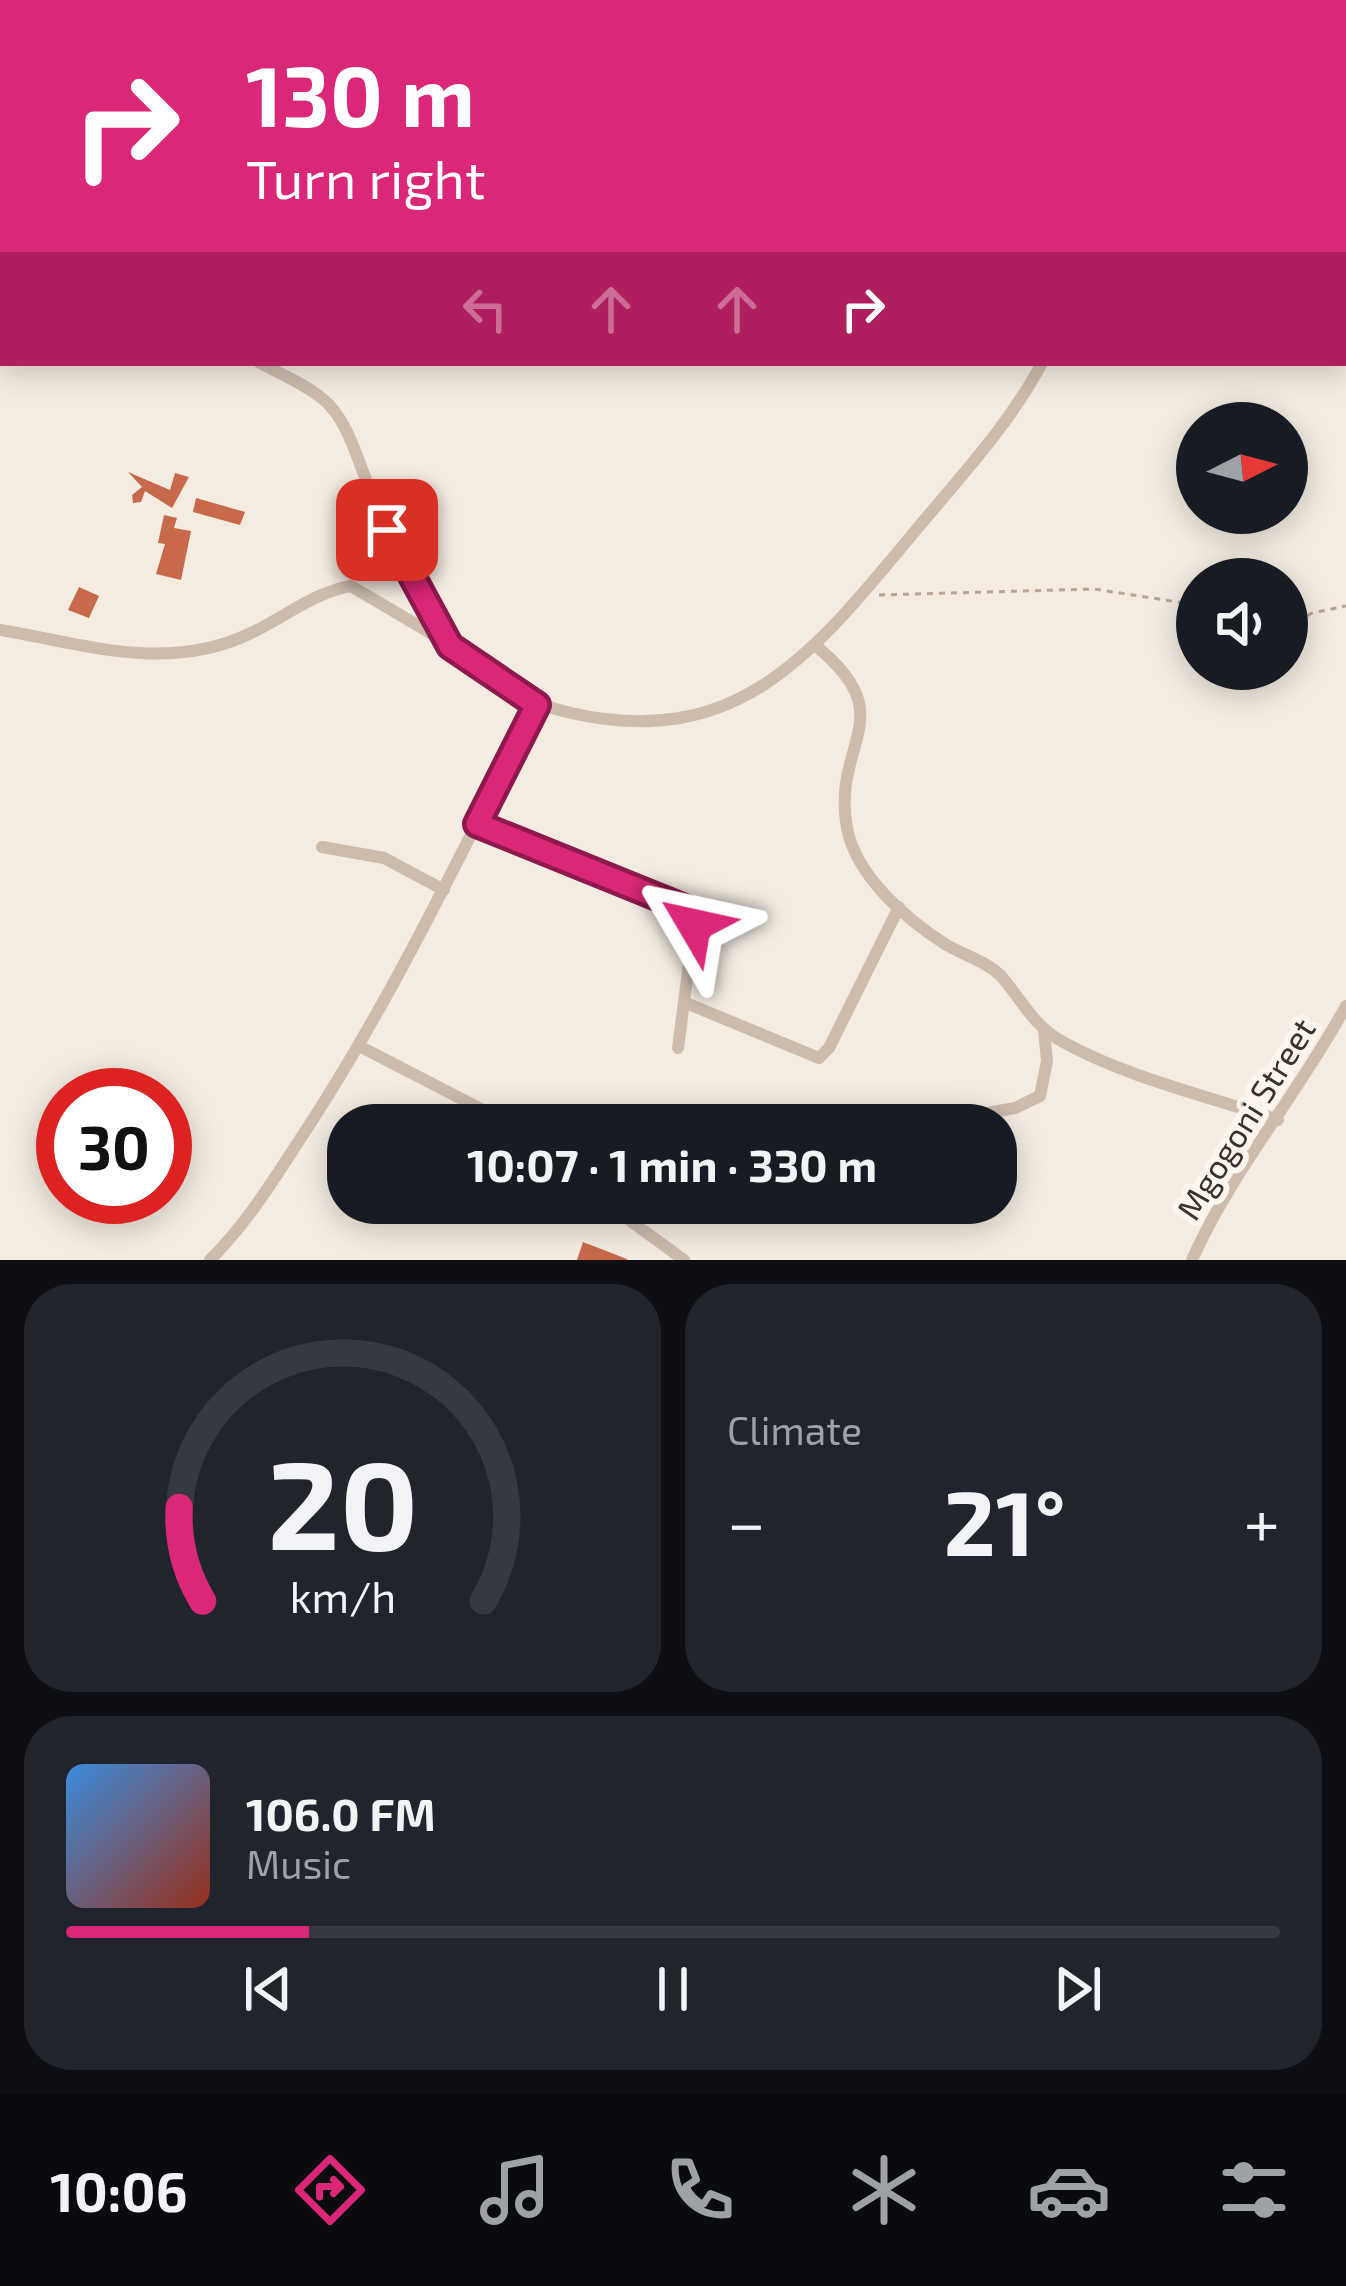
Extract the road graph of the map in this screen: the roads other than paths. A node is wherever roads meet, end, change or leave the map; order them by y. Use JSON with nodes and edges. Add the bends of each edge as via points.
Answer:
{"nodes":[{"id":1,"x":265,"y":366,"type":"edge"},
{"id":2,"x":1040,"y":366,"type":"edge"},
{"id":3,"x":0,"y":630,"type":"edge"},
{"id":4,"x":450,"y":646,"type":"junction"},
{"id":5,"x":817,"y":646,"type":"junction"},
{"id":6,"x":537,"y":705,"type":"junction"},
{"id":7,"x":477,"y":824,"type":"junction"},
{"id":8,"x":322,"y":847,"type":"dead end"},
{"id":9,"x":444,"y":890,"type":"junction"},
{"id":10,"x":899,"y":907,"type":"junction"},
{"id":11,"x":686,"y":1003,"type":"junction"},
{"id":12,"x":1346,"y":1006,"type":"edge"},
{"id":13,"x":1044,"y":1030,"type":"junction"},
{"id":14,"x":361,"y":1047,"type":"junction"},
{"id":15,"x":678,"y":1048,"type":"dead end"},
{"id":16,"x":471,"y":1104,"type":"edge"},
{"id":17,"x":1017,"y":1107,"type":"edge"},
{"id":18,"x":1278,"y":1120,"type":"junction"},
{"id":19,"x":635,"y":1224,"type":"edge"},
{"id":20,"x":209,"y":1260,"type":"edge"},
{"id":21,"x":684,"y":1260,"type":"edge"},
{"id":22,"x":1192,"y":1260,"type":"edge"}],
"edges":[{"from":1,"to":4,"type":"street","via":[[335,412],[403,564]]},
{"from":2,"to":5,"type":"street","via":[[1000,430]]},
{"from":3,"to":4,"type":"street","via":[[142,657],[183,655],[248,635],[351,586]]},
{"from":4,"to":6,"type":"street"},
{"from":5,"to":6,"type":"street","via":[[779,679],[704,715],[602,720]]},
{"from":5,"to":10,"type":"street","via":[[845,670],[862,700],[844,801],[847,831],[869,876]]},
{"from":6,"to":7,"type":"street"},
{"from":7,"to":9,"type":"street"},
{"from":7,"to":11,"type":"street","via":[[687,909],[694,925]]},
{"from":8,"to":9,"type":"street","via":[[384,858]]},
{"from":9,"to":14,"type":"street"},
{"from":10,"to":11,"type":"street","via":[[819,1058]]},
{"from":10,"to":13,"type":"street","via":[[997,973]]},
{"from":11,"to":15,"type":"street"},
{"from":12,"to":18,"type":"street","name":"Mgogoni Street"},
{"from":13,"to":17,"type":"street","via":[[1040,1096]]},
{"from":13,"to":18,"type":"street","via":[[1085,1054]]},
{"from":14,"to":16,"type":"street"},
{"from":14,"to":20,"type":"street","via":[[248,1219]]},
{"from":18,"to":22,"type":"street","name":"Mgogoni Street"},
{"from":19,"to":21,"type":"street"}]}
